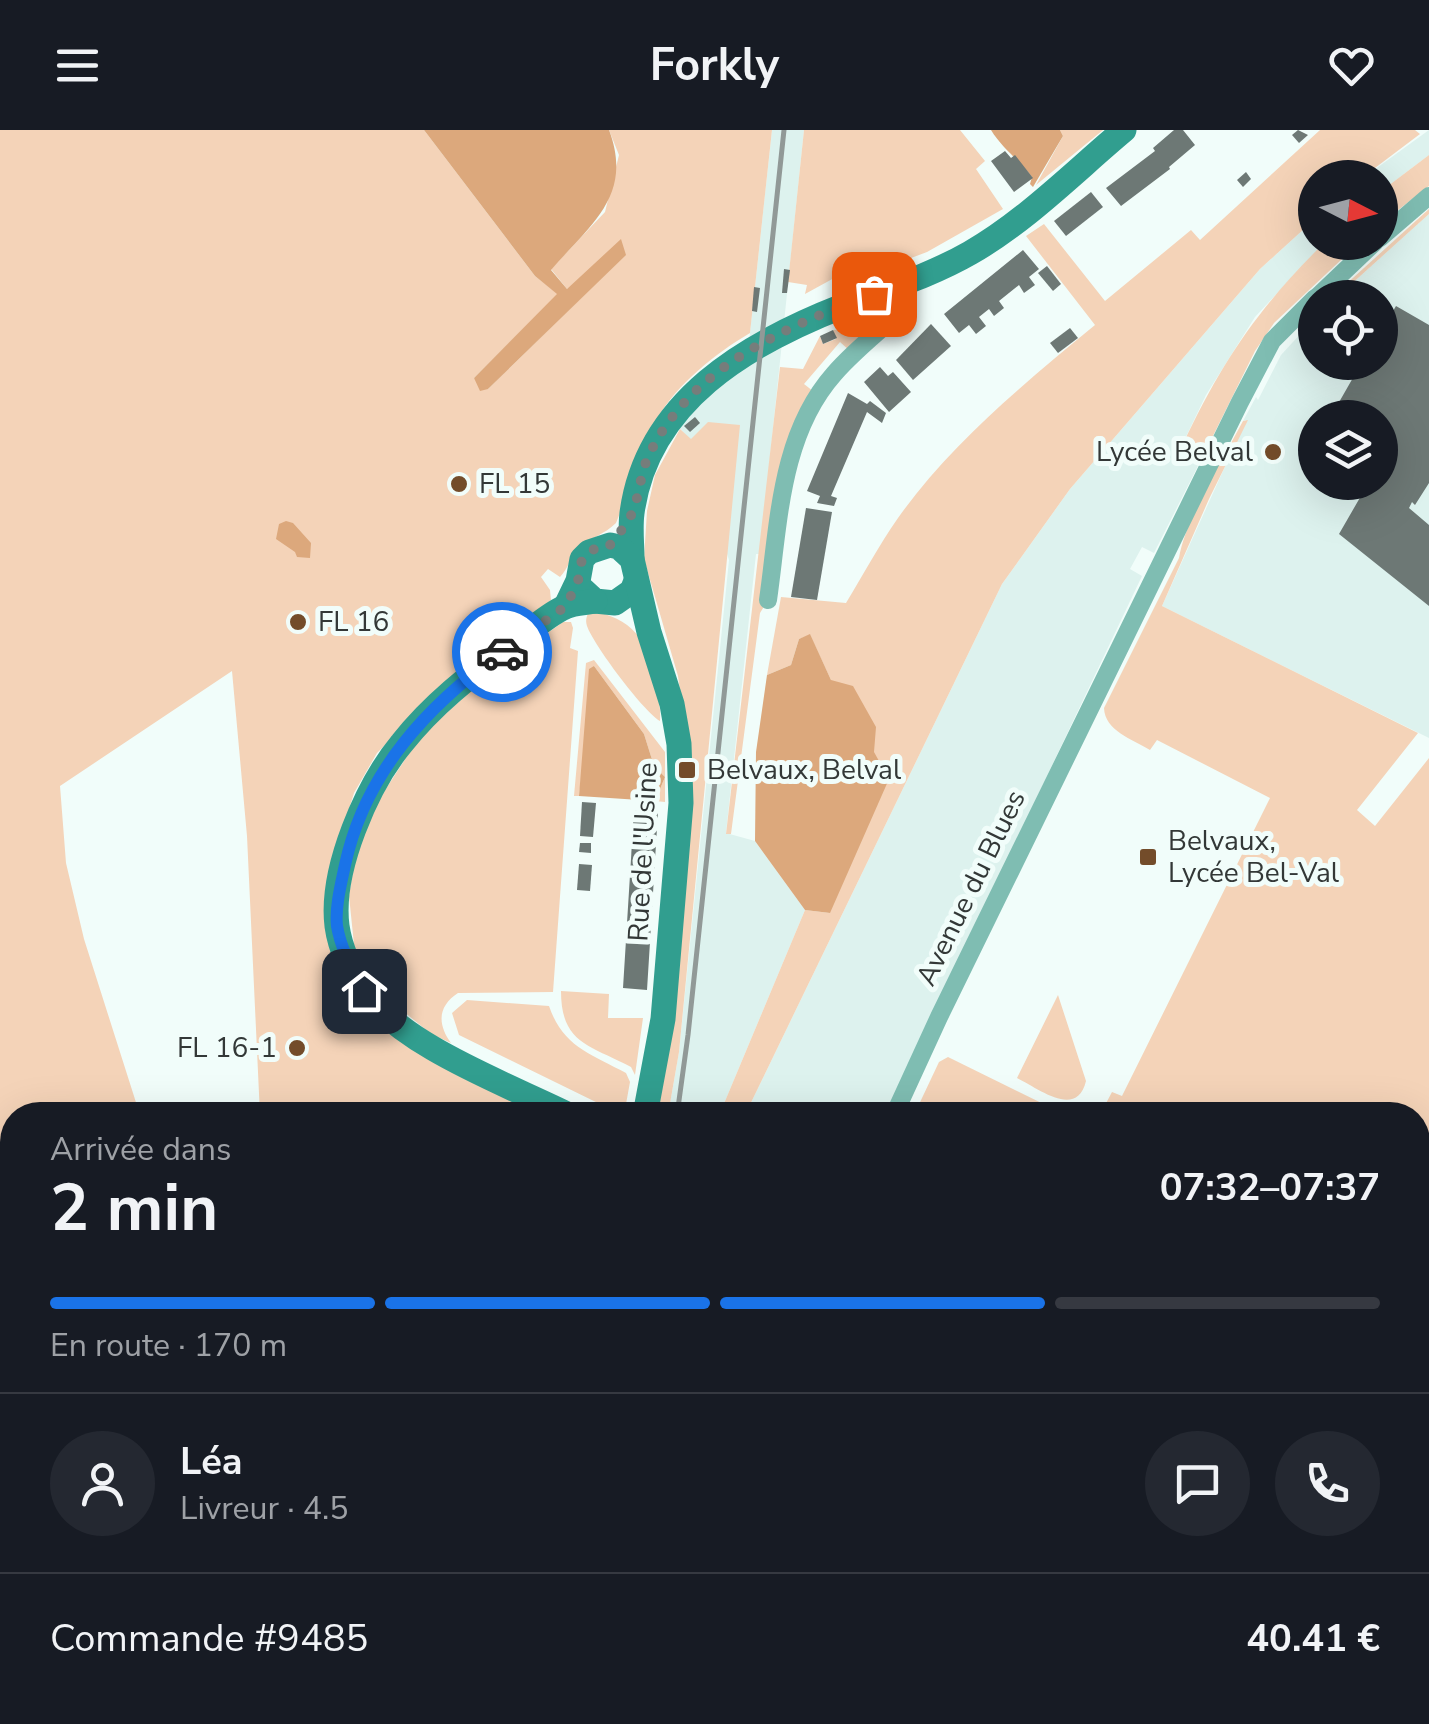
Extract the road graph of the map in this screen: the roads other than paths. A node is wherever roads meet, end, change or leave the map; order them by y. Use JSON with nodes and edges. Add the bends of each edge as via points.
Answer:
{"nodes":[{"id":1,"x":1124,"y":130,"type":"edge"},
{"id":2,"x":1429,"y":196,"type":"edge"},
{"id":3,"x":1398,"y":223,"type":"edge"},
{"id":4,"x":1356,"y":260,"type":"edge"},
{"id":5,"x":1335,"y":280,"type":"edge"},
{"id":6,"x":901,"y":285,"type":"junction"},
{"id":7,"x":1298,"y":315,"type":"edge"},
{"id":8,"x":626,"y":561,"type":"junction"},
{"id":9,"x":592,"y":596,"type":"junction"},
{"id":10,"x":768,"y":600,"type":"dead end"},
{"id":11,"x":649,"y":632,"type":"junction"},
{"id":12,"x":543,"y":1102,"type":"edge"},
{"id":13,"x":648,"y":1102,"type":"edge"},
{"id":14,"x":900,"y":1102,"type":"edge"}],
"edges":[{"from":1,"to":6,"type":"main road","via":[[973,252]]},
{"from":2,"to":3,"type":"street","name":"Avenue du Blues"},
{"from":4,"to":5,"type":"street","name":"Avenue du Blues"},
{"from":6,"to":8,"type":"main road","via":[[801,323],[706,381],[670,418],[648,456]]},
{"from":6,"to":10,"type":"street","via":[[902,310],[834,374],[805,417],[787,468]]},
{"from":7,"to":14,"type":"street","name":"Avenue du Blues","via":[[1272,341]]},
{"from":8,"to":9,"type":"main road","via":[[625,598]]},
{"from":8,"to":9,"type":"main road","via":[[588,552],[578,570]]},
{"from":8,"to":11,"type":"main road","name":"Rue de l'Usine"},
{"from":9,"to":11,"type":"main road"},
{"from":9,"to":12,"type":"main road","via":[[566,606],[474,672],[425,716],[382,771],[348,848],[340,888],[337,924],[346,957],[386,1015],[424,1043]]},
{"from":11,"to":13,"type":"main road","name":"Rue de l'Usine","via":[[672,704],[680,803]]}]}
